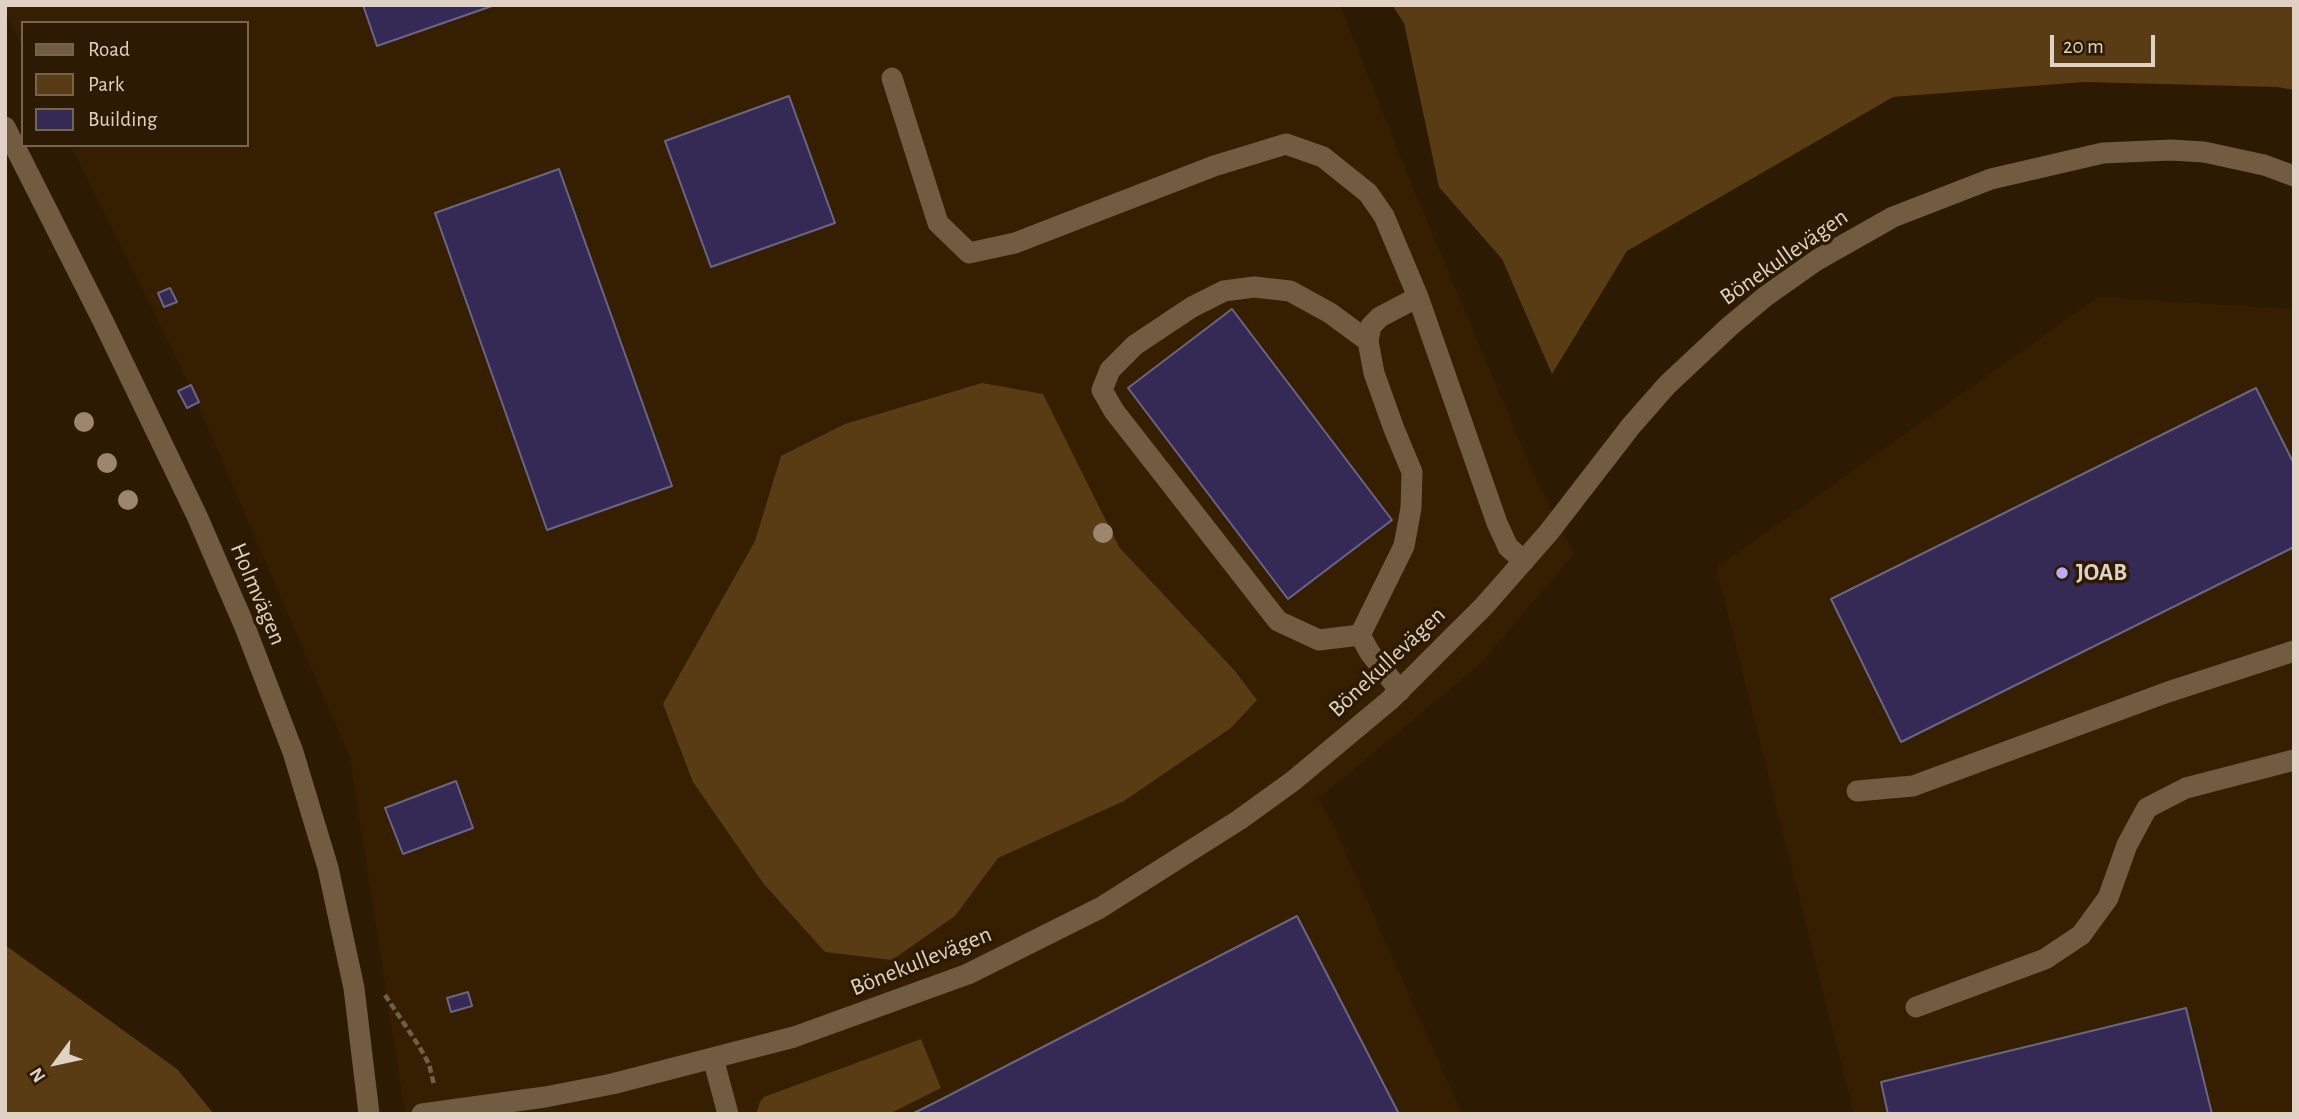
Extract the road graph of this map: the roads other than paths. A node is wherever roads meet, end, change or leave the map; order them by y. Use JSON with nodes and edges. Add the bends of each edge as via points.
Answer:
{"nodes":[{"id":1,"x":892,"y":78,"type":"dead end"},
{"id":2,"x":5,"y":127,"type":"edge"},
{"id":3,"x":2294,"y":176,"type":"edge"},
{"id":4,"x":1418,"y":296,"type":"junction"},
{"id":5,"x":1368,"y":341,"type":"junction"},
{"id":6,"x":1524,"y":561,"type":"junction"},
{"id":7,"x":1360,"y":635,"type":"junction"},
{"id":8,"x":2294,"y":651,"type":"edge"},
{"id":9,"x":1400,"y":691,"type":"junction"},
{"id":10,"x":2294,"y":760,"type":"edge"},
{"id":11,"x":1857,"y":791,"type":"dead end"},
{"id":12,"x":1916,"y":1007,"type":"dead end"},
{"id":13,"x":713,"y":1058,"type":"junction"},
{"id":14,"x":369,"y":1114,"type":"edge"},
{"id":15,"x":422,"y":1114,"type":"edge"},
{"id":16,"x":729,"y":1114,"type":"edge"}],
"edges":[{"from":1,"to":4,"type":"street","via":[[938,223],[970,253],[1015,243],[1214,166],[1286,144],[1323,157],[1368,193],[1384,216]]},
{"from":2,"to":14,"type":"street","name":"Holmvägen","via":[[197,516],[293,752],[328,868],[354,988]]},
{"from":3,"to":6,"type":"street","name":"Bönekullevägen","via":[[2204,152],[2103,153],[1991,178],[1894,217],[1818,260],[1730,326],[1631,426]]},
{"from":4,"to":5,"type":"street","via":[[1380,317],[1371,326]]},
{"from":4,"to":6,"type":"street","via":[[1497,523],[1508,547]]},
{"from":5,"to":7,"type":"street","via":[[1374,373],[1412,472],[1404,546]]},
{"from":5,"to":7,"type":"street","via":[[1290,291],[1224,290],[1135,345],[1111,370],[1102,390],[1278,621],[1319,640]]},
{"from":6,"to":9,"type":"street","name":"Bönekullevägen"},
{"from":7,"to":9,"type":"street"},
{"from":8,"to":11,"type":"street","via":[[1913,786]]},
{"from":9,"to":13,"type":"street","name":"Bönekullevägen","via":[[1272,796],[1100,908],[968,974],[837,1023]]},
{"from":10,"to":12,"type":"street","via":[[2186,788],[2147,808],[2127,845],[2108,898],[2081,935],[2045,959]]},
{"from":13,"to":15,"type":"street","name":"Bönekullevägen","via":[[545,1097]]},
{"from":13,"to":16,"type":"street"}]}
